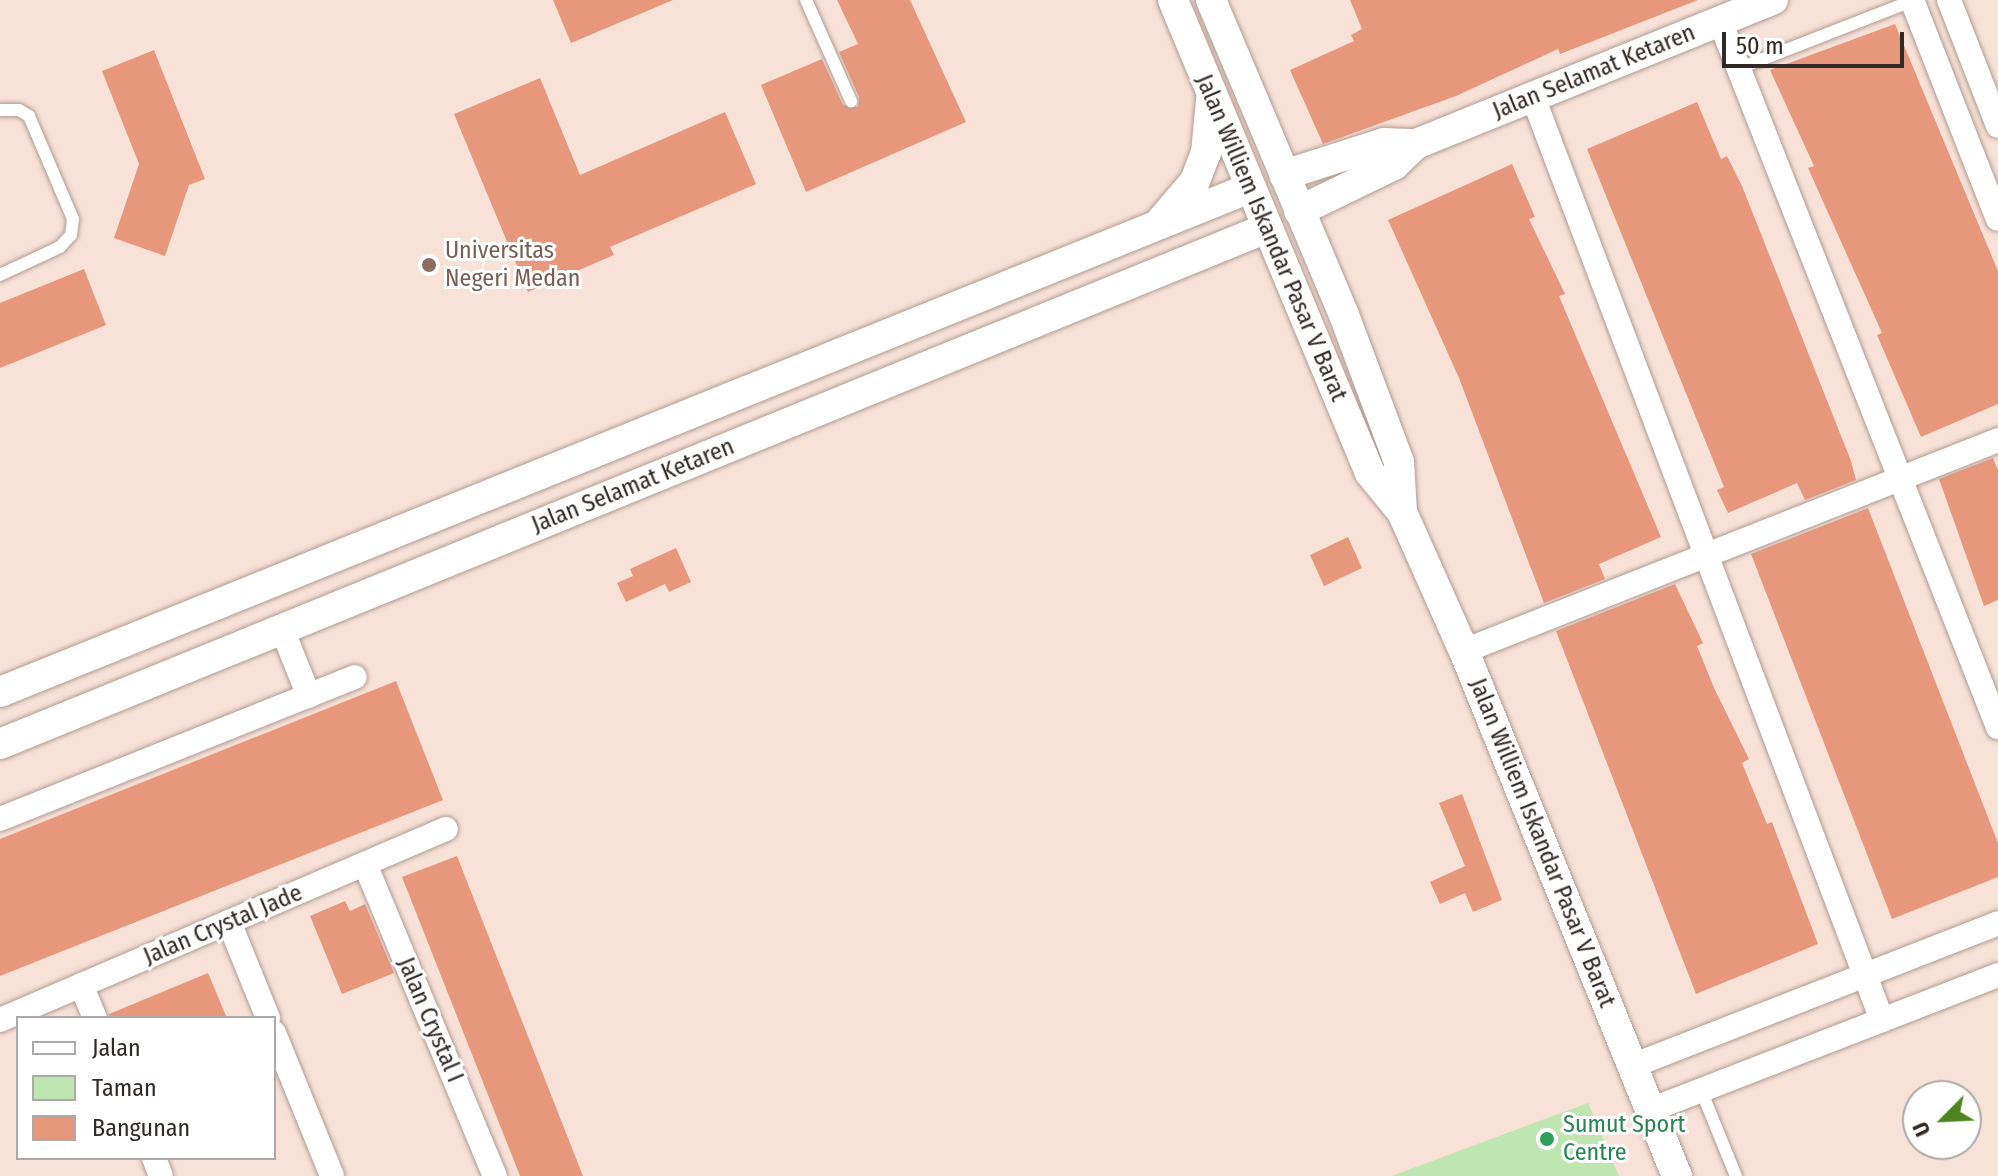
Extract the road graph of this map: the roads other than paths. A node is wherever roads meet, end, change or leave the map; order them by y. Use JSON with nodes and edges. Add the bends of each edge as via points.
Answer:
{"nodes":[{"id":1,"x":806,"y":0,"type":"edge"},
{"id":2,"x":1173,"y":0,"type":"edge"},
{"id":3,"x":1211,"y":0,"type":"edge"},
{"id":4,"x":1773,"y":0,"type":"edge"},
{"id":5,"x":1913,"y":0,"type":"edge"},
{"id":6,"x":1949,"y":0,"type":"edge"},
{"id":7,"x":1720,"y":21,"type":"junction"},
{"id":8,"x":1740,"y":68,"type":"junction"},
{"id":9,"x":1211,"y":94,"type":"junction"},
{"id":10,"x":1533,"y":97,"type":"junction"},
{"id":11,"x":851,"y":101,"type":"dead end"},
{"id":12,"x":0,"y":110,"type":"edge"},
{"id":13,"x":1998,"y":126,"type":"edge"},
{"id":14,"x":1416,"y":144,"type":"junction"},
{"id":15,"x":1284,"y":175,"type":"junction"},
{"id":16,"x":1250,"y":188,"type":"junction"},
{"id":17,"x":1299,"y":211,"type":"junction"},
{"id":18,"x":1998,"y":219,"type":"edge"},
{"id":19,"x":1157,"y":225,"type":"junction"},
{"id":20,"x":1267,"y":228,"type":"junction"},
{"id":21,"x":0,"y":275,"type":"edge"},
{"id":22,"x":837,"y":355,"type":"junction"},
{"id":23,"x":855,"y":395,"type":"junction"},
{"id":24,"x":1998,"y":440,"type":"edge"},
{"id":25,"x":1901,"y":478,"type":"junction"},
{"id":26,"x":1402,"y":512,"type":"junction"},
{"id":27,"x":1707,"y":555,"type":"junction"},
{"id":28,"x":282,"y":629,"type":"junction"},
{"id":29,"x":140,"y":636,"type":"junction"},
{"id":30,"x":1464,"y":651,"type":"junction"},
{"id":31,"x":355,"y":677,"type":"dead end"},
{"id":32,"x":156,"y":680,"type":"junction"},
{"id":33,"x":0,"y":692,"type":"edge"},
{"id":34,"x":309,"y":696,"type":"junction"},
{"id":35,"x":1998,"y":727,"type":"edge"},
{"id":36,"x":0,"y":744,"type":"edge"},
{"id":37,"x":0,"y":819,"type":"edge"},
{"id":38,"x":446,"y":829,"type":"dead end"},
{"id":39,"x":365,"y":864,"type":"junction"},
{"id":40,"x":229,"y":922,"type":"junction"},
{"id":41,"x":1998,"y":923,"type":"edge"},
{"id":42,"x":1866,"y":975,"type":"junction"},
{"id":43,"x":1998,"y":975,"type":"edge"},
{"id":44,"x":81,"y":985,"type":"junction"},
{"id":45,"x":94,"y":1016,"type":"edge"},
{"id":46,"x":267,"y":1016,"type":"edge"},
{"id":47,"x":0,"y":1020,"type":"edge"},
{"id":48,"x":1882,"y":1020,"type":"junction"},
{"id":49,"x":276,"y":1038,"type":"edge"},
{"id":50,"x":1632,"y":1066,"type":"junction"},
{"id":51,"x":1701,"y":1090,"type":"junction"},
{"id":52,"x":1650,"y":1110,"type":"junction"},
{"id":53,"x":332,"y":1176,"type":"edge"},
{"id":54,"x":495,"y":1176,"type":"edge"},
{"id":55,"x":1677,"y":1176,"type":"edge"},
{"id":56,"x":1736,"y":1176,"type":"edge"}],
"edges":[{"from":1,"to":11,"type":"lane"},
{"from":2,"to":9,"type":"street","name":"Jalan Williem Iskandar Pasar V Barat"},
{"from":3,"to":15,"type":"street","name":"Jalan Williem Iskandar Pasar V Barat"},
{"from":4,"to":7,"type":"street","name":"Jalan Selamat Ketaren"},
{"from":5,"to":8,"type":"lane"},
{"from":5,"to":18,"type":"street"},
{"from":6,"to":13,"type":"street"},
{"from":7,"to":8,"type":"street"},
{"from":7,"to":10,"type":"street","name":"Jalan Selamat Ketaren"},
{"from":8,"to":25,"type":"street"},
{"from":9,"to":16,"type":"street","name":"Jalan Williem Iskandar Pasar V Barat"},
{"from":9,"to":19,"type":"street","via":[[1206,153],[1195,181]]},
{"from":10,"to":14,"type":"street","name":"Jalan Selamat Ketaren"},
{"from":10,"to":27,"type":"street"},
{"from":12,"to":21,"type":"lane","via":[[19,110],[32,120],[73,219],[71,235],[60,247]]},
{"from":14,"to":15,"type":"street","name":"Jalan Selamat Ketaren","via":[[1384,143]]},
{"from":14,"to":17,"type":"street","name":"Jalan Selamat Ketaren","via":[[1394,165]]},
{"from":15,"to":17,"type":"street","name":"Jalan Williem Iskandar Pasar V Barat"},
{"from":16,"to":19,"type":"street","name":"Jalan Selamat Ketaren"},
{"from":16,"to":20,"type":"street","name":"Jalan Williem Iskandar Pasar V Barat"},
{"from":17,"to":26,"type":"street","name":"Jalan Williem Iskandar Pasar V Barat","via":[[1399,462]]},
{"from":19,"to":22,"type":"street","name":"Jalan Selamat Ketaren"},
{"from":20,"to":23,"type":"street","name":"Jalan Selamat Ketaren"},
{"from":20,"to":26,"type":"street","name":"Jalan Williem Iskandar Pasar V Barat","via":[[1370,473]]},
{"from":22,"to":23,"type":"street"},
{"from":22,"to":29,"type":"street","name":"Jalan Selamat Ketaren"},
{"from":23,"to":28,"type":"street","name":"Jalan Selamat Ketaren"},
{"from":24,"to":25,"type":"street"},
{"from":25,"to":27,"type":"street"},
{"from":25,"to":35,"type":"street"},
{"from":26,"to":30,"type":"street","name":"Jalan Williem Iskandar Pasar V Barat"},
{"from":27,"to":30,"type":"street"},
{"from":27,"to":42,"type":"street"},
{"from":28,"to":32,"type":"street","name":"Jalan Selamat Ketaren"},
{"from":28,"to":34,"type":"street"},
{"from":29,"to":32,"type":"street"},
{"from":29,"to":33,"type":"street","name":"Jalan Selamat Ketaren"},
{"from":30,"to":50,"type":"street","name":"Jalan Williem Iskandar Pasar V Barat"},
{"from":31,"to":34,"type":"street"},
{"from":32,"to":36,"type":"street","name":"Jalan Selamat Ketaren"},
{"from":34,"to":37,"type":"street"},
{"from":38,"to":39,"type":"street","name":"Jalan Crystal Jade"},
{"from":39,"to":40,"type":"street","name":"Jalan Crystal Jade"},
{"from":39,"to":54,"type":"street","name":"Jalan Crystal I"},
{"from":40,"to":44,"type":"street","name":"Jalan Crystal Jade"},
{"from":40,"to":46,"type":"street"},
{"from":41,"to":42,"type":"street"},
{"from":42,"to":48,"type":"street"},
{"from":42,"to":50,"type":"street"},
{"from":43,"to":48,"type":"street"},
{"from":44,"to":45,"type":"street"},
{"from":44,"to":47,"type":"street","name":"Jalan Crystal Jade"},
{"from":48,"to":51,"type":"street"},
{"from":49,"to":53,"type":"street"},
{"from":50,"to":52,"type":"street","name":"Jalan Williem Iskandar Pasar V Barat"},
{"from":51,"to":52,"type":"street"},
{"from":51,"to":56,"type":"lane"},
{"from":52,"to":55,"type":"street","name":"Jalan Williem Iskandar Pasar V Barat"}]}
